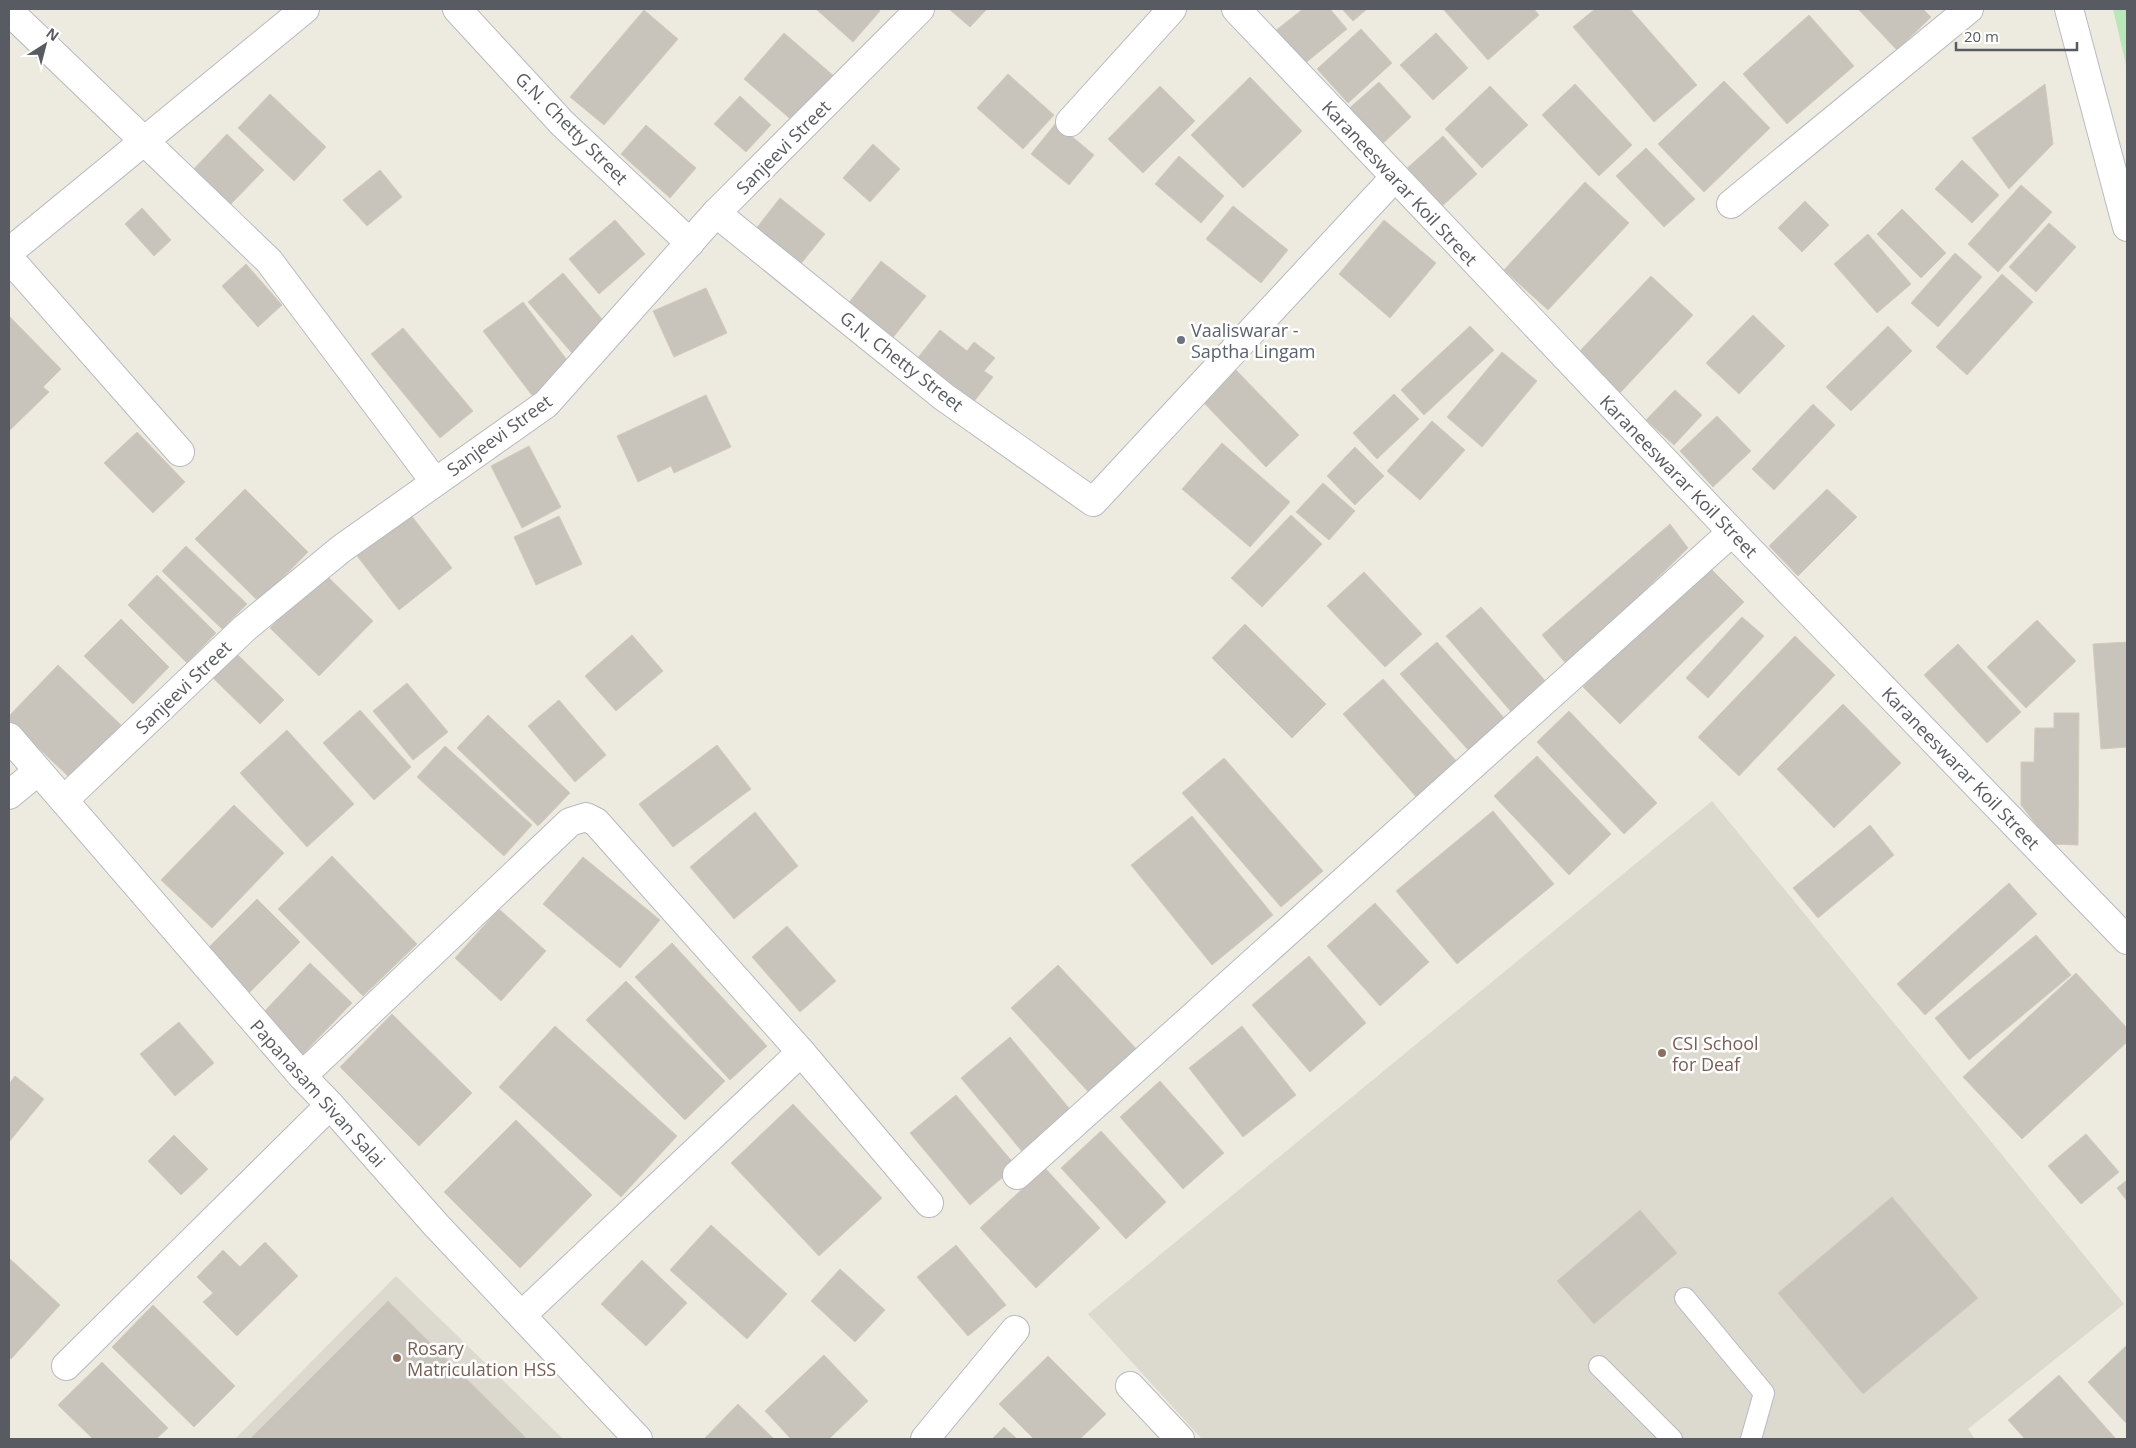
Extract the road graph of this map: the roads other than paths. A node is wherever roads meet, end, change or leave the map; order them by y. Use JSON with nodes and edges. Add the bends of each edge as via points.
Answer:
{"nodes":[{"id":1,"x":305,"y":9,"type":"edge"},
{"id":2,"x":457,"y":9,"type":"edge"},
{"id":3,"x":920,"y":9,"type":"edge"},
{"id":4,"x":1172,"y":9,"type":"edge"},
{"id":5,"x":1236,"y":9,"type":"edge"},
{"id":6,"x":1969,"y":9,"type":"edge"},
{"id":7,"x":2069,"y":9,"type":"edge"},
{"id":8,"x":9,"y":11,"type":"edge"},
{"id":9,"x":1070,"y":122,"type":"dead end"},
{"id":10,"x":144,"y":141,"type":"junction"},
{"id":11,"x":1394,"y":178,"type":"junction"},
{"id":12,"x":1731,"y":204,"type":"dead end"},
{"id":13,"x":716,"y":213,"type":"junction"},
{"id":14,"x":2127,"y":227,"type":"edge"},
{"id":15,"x":690,"y":243,"type":"junction"},
{"id":16,"x":9,"y":252,"type":"edge"},
{"id":17,"x":9,"y":258,"type":"edge"},
{"id":18,"x":180,"y":452,"type":"dead end"},
{"id":19,"x":435,"y":482,"type":"junction"},
{"id":20,"x":1732,"y":532,"type":"junction"},
{"id":21,"x":9,"y":737,"type":"edge"},
{"id":22,"x":38,"y":770,"type":"junction"},
{"id":23,"x":9,"y":795,"type":"edge"},
{"id":24,"x":64,"y":800,"type":"junction"},
{"id":25,"x":2127,"y":940,"type":"edge"},
{"id":26,"x":801,"y":1052,"type":"junction"},
{"id":27,"x":302,"y":1076,"type":"junction"},
{"id":28,"x":330,"y":1105,"type":"junction"},
{"id":29,"x":1017,"y":1175,"type":"dead end"},
{"id":30,"x":929,"y":1203,"type":"dead end"},
{"id":31,"x":1685,"y":1298,"type":"dead end"},
{"id":32,"x":522,"y":1315,"type":"junction"},
{"id":33,"x":1015,"y":1330,"type":"dead end"},
{"id":34,"x":66,"y":1366,"type":"dead end"},
{"id":35,"x":1599,"y":1366,"type":"dead end"},
{"id":36,"x":1130,"y":1386,"type":"dead end"},
{"id":37,"x":638,"y":1439,"type":"edge"},
{"id":38,"x":925,"y":1439,"type":"edge"},
{"id":39,"x":1180,"y":1439,"type":"edge"},
{"id":40,"x":1672,"y":1439,"type":"edge"},
{"id":41,"x":1751,"y":1439,"type":"edge"}],
"edges":[{"from":1,"to":10,"type":"street"},
{"from":2,"to":15,"type":"street","name":"G.N. Chetty Street","via":[[562,123]]},
{"from":3,"to":13,"type":"street","name":"Sanjeevi Street"},
{"from":4,"to":9,"type":"street"},
{"from":5,"to":11,"type":"street","name":"Karaneeswarar Koil Street"},
{"from":6,"to":12,"type":"street"},
{"from":7,"to":14,"type":"street"},
{"from":8,"to":10,"type":"street"},
{"from":10,"to":16,"type":"street"},
{"from":10,"to":19,"type":"street","via":[[269,262]]},
{"from":11,"to":13,"type":"street","name":"G.N. Chetty Street","via":[[1092,502],[944,397]]},
{"from":11,"to":20,"type":"street","name":"Karaneeswarar Koil Street"},
{"from":13,"to":15,"type":"street","name":"Sanjeevi Street"},
{"from":15,"to":19,"type":"street","name":"Sanjeevi Street","via":[[546,404]]},
{"from":17,"to":18,"type":"street"},
{"from":19,"to":24,"type":"street","name":"Sanjeevi Street","via":[[341,549],[245,628]]},
{"from":20,"to":25,"type":"street","name":"Karaneeswarar Koil Street"},
{"from":20,"to":29,"type":"street"},
{"from":21,"to":22,"type":"street","name":"Papanasam Sivan Salai"},
{"from":22,"to":23,"type":"street"},
{"from":22,"to":24,"type":"street","name":"Papanasam Sivan Salai"},
{"from":24,"to":27,"type":"street","name":"Papanasam Sivan Salai"},
{"from":26,"to":27,"type":"street","via":[[596,822],[586,817],[570,822]]},
{"from":26,"to":30,"type":"street"},
{"from":26,"to":32,"type":"street"},
{"from":27,"to":28,"type":"street","name":"Papanasam Sivan Salai"},
{"from":28,"to":32,"type":"street","name":"Papanasam Sivan Salai","via":[[436,1225]]},
{"from":28,"to":34,"type":"street"},
{"from":31,"to":41,"type":"lane","via":[[1764,1393]]},
{"from":32,"to":37,"type":"street","name":"Papanasam Sivan Salai"},
{"from":33,"to":38,"type":"street"},
{"from":35,"to":40,"type":"lane"},
{"from":36,"to":39,"type":"street"}]}
